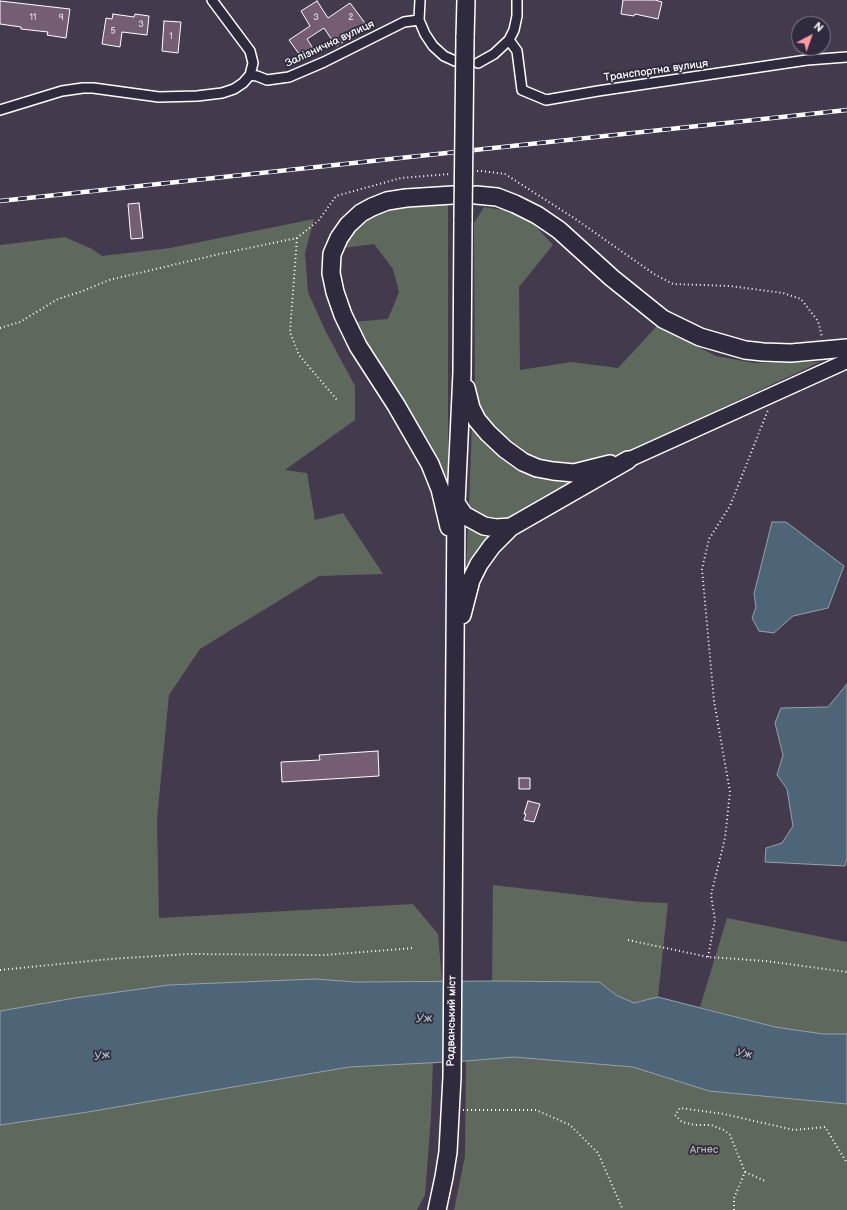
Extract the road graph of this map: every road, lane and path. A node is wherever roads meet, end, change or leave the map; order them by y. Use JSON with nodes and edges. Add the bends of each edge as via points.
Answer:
{"nodes":[{"id":1,"x":212,"y":0,"type":"edge"},
{"id":2,"x":420,"y":0,"type":"edge"},
{"id":3,"x":466,"y":0,"type":"edge"},
{"id":4,"x":517,"y":0,"type":"edge"},
{"id":5,"x":419,"y":20,"type":"junction"},
{"id":6,"x":509,"y":40,"type":"junction"},
{"id":7,"x":847,"y":57,"type":"edge"},
{"id":8,"x":455,"y":61,"type":"dead end"},
{"id":9,"x":478,"y":63,"type":"dead end"},
{"id":10,"x":250,"y":75,"type":"junction"},
{"id":11,"x":0,"y":110,"type":"edge"},
{"id":12,"x":475,"y":172,"type":"dead end"},
{"id":13,"x":453,"y":173,"type":"dead end"},
{"id":14,"x":453,"y":195,"type":"dead end"},
{"id":15,"x":476,"y":195,"type":"dead end"},
{"id":16,"x":297,"y":238,"type":"junction"},
{"id":17,"x":0,"y":328,"type":"edge"},
{"id":18,"x":847,"y":348,"type":"edge"},
{"id":19,"x":826,"y":350,"type":"junction"},
{"id":20,"x":847,"y":361,"type":"edge"},
{"id":21,"x":462,"y":373,"type":"junction"},
{"id":22,"x":774,"y":394,"type":"junction"},
{"id":23,"x":338,"y":402,"type":"dead end"},
{"id":24,"x":628,"y":460,"type":"junction"},
{"id":25,"x":456,"y":504,"type":"junction"},
{"id":26,"x":511,"y":527,"type":"junction"},
{"id":27,"x":456,"y":554,"type":"junction"},
{"id":28,"x":455,"y":645,"type":"junction"},
{"id":29,"x":628,"y":940,"type":"dead end"},
{"id":30,"x":415,"y":948,"type":"dead end"},
{"id":31,"x":708,"y":957,"type":"junction"},
{"id":32,"x":0,"y":970,"type":"edge"},
{"id":33,"x":847,"y":972,"type":"edge"},
{"id":34,"x":450,"y":1111,"type":"junction"},
{"id":35,"x":847,"y":1163,"type":"edge"},
{"id":36,"x":745,"y":1172,"type":"junction"},
{"id":37,"x":765,"y":1181,"type":"dead end"},
{"id":38,"x":437,"y":1210,"type":"edge"},
{"id":39,"x":623,"y":1210,"type":"edge"},
{"id":40,"x":734,"y":1210,"type":"edge"}],
"edges":[{"from":1,"to":10,"type":"street","via":[[250,51],[253,63]]},
{"from":2,"to":5,"type":"street"},
{"from":3,"to":21,"type":"highway","bridge":true},
{"from":4,"to":6,"type":"street","via":[[517,16]]},
{"from":5,"to":8,"type":"street","via":[[434,46],[444,56]]},
{"from":5,"to":10,"type":"street","name":"Залізнична вулиця","via":[[404,22],[289,77],[267,80]]},
{"from":6,"to":7,"type":"street","name":"Транспортна вулиця","via":[[517,52],[522,90],[546,100],[807,60]]},
{"from":6,"to":9,"type":"street","via":[[494,54]]},
{"from":10,"to":11,"type":"street","via":[[234,89],[222,93],[159,97],[83,88],[62,91]]},
{"from":12,"to":19,"type":"path","via":[[505,174],[654,274],[673,284],[730,286],[783,293],[801,299],[818,321]]},
{"from":13,"to":16,"type":"path","via":[[402,178],[336,196],[319,220]]},
{"from":14,"to":27,"type":"highway","via":[[387,201],[361,213],[339,238],[332,254],[331,273],[343,315],[358,346],[430,464],[440,489]]},
{"from":15,"to":19,"type":"highway","via":[[497,197],[537,215],[559,230],[612,278],[662,318],[700,337],[745,350],[763,352]]},
{"from":16,"to":17,"type":"path","via":[[109,280],[58,299],[20,322]]},
{"from":16,"to":23,"type":"path","via":[[290,332],[299,355]]},
{"from":18,"to":19,"type":"highway"},
{"from":20,"to":22,"type":"main road"},
{"from":21,"to":24,"type":"highway","via":[[471,408],[477,420],[505,449],[524,462],[537,468],[574,473]]},
{"from":21,"to":25,"type":"highway"},
{"from":22,"to":24,"type":"main road"},
{"from":22,"to":31,"type":"path","via":[[730,506],[708,539],[702,569],[714,701],[730,792],[725,838],[711,895],[715,920]]},
{"from":24,"to":26,"type":"highway"},
{"from":25,"to":26,"type":"highway","via":[[464,515],[474,522],[496,528]]},
{"from":25,"to":27,"type":"highway"},
{"from":26,"to":28,"type":"highway","via":[[492,546],[471,580]]},
{"from":27,"to":28,"type":"highway"},
{"from":28,"to":34,"type":"highway","name":"Радванський міст"},
{"from":29,"to":31,"type":"path"},
{"from":30,"to":32,"type":"path","via":[[324,955],[190,954]]},
{"from":31,"to":33,"type":"path","via":[[766,961]]},
{"from":34,"to":38,"type":"highway","name":"Радванський міст","via":[[448,1152]]},
{"from":34,"to":39,"type":"path","via":[[536,1110],[570,1125],[598,1153]]},
{"from":35,"to":36,"type":"path","via":[[825,1127],[794,1130],[724,1114],[680,1108],[675,1115],[682,1122],[711,1125],[724,1130],[730,1136]]},
{"from":36,"to":37,"type":"path"},
{"from":36,"to":40,"type":"path","via":[[734,1198]]}]}
